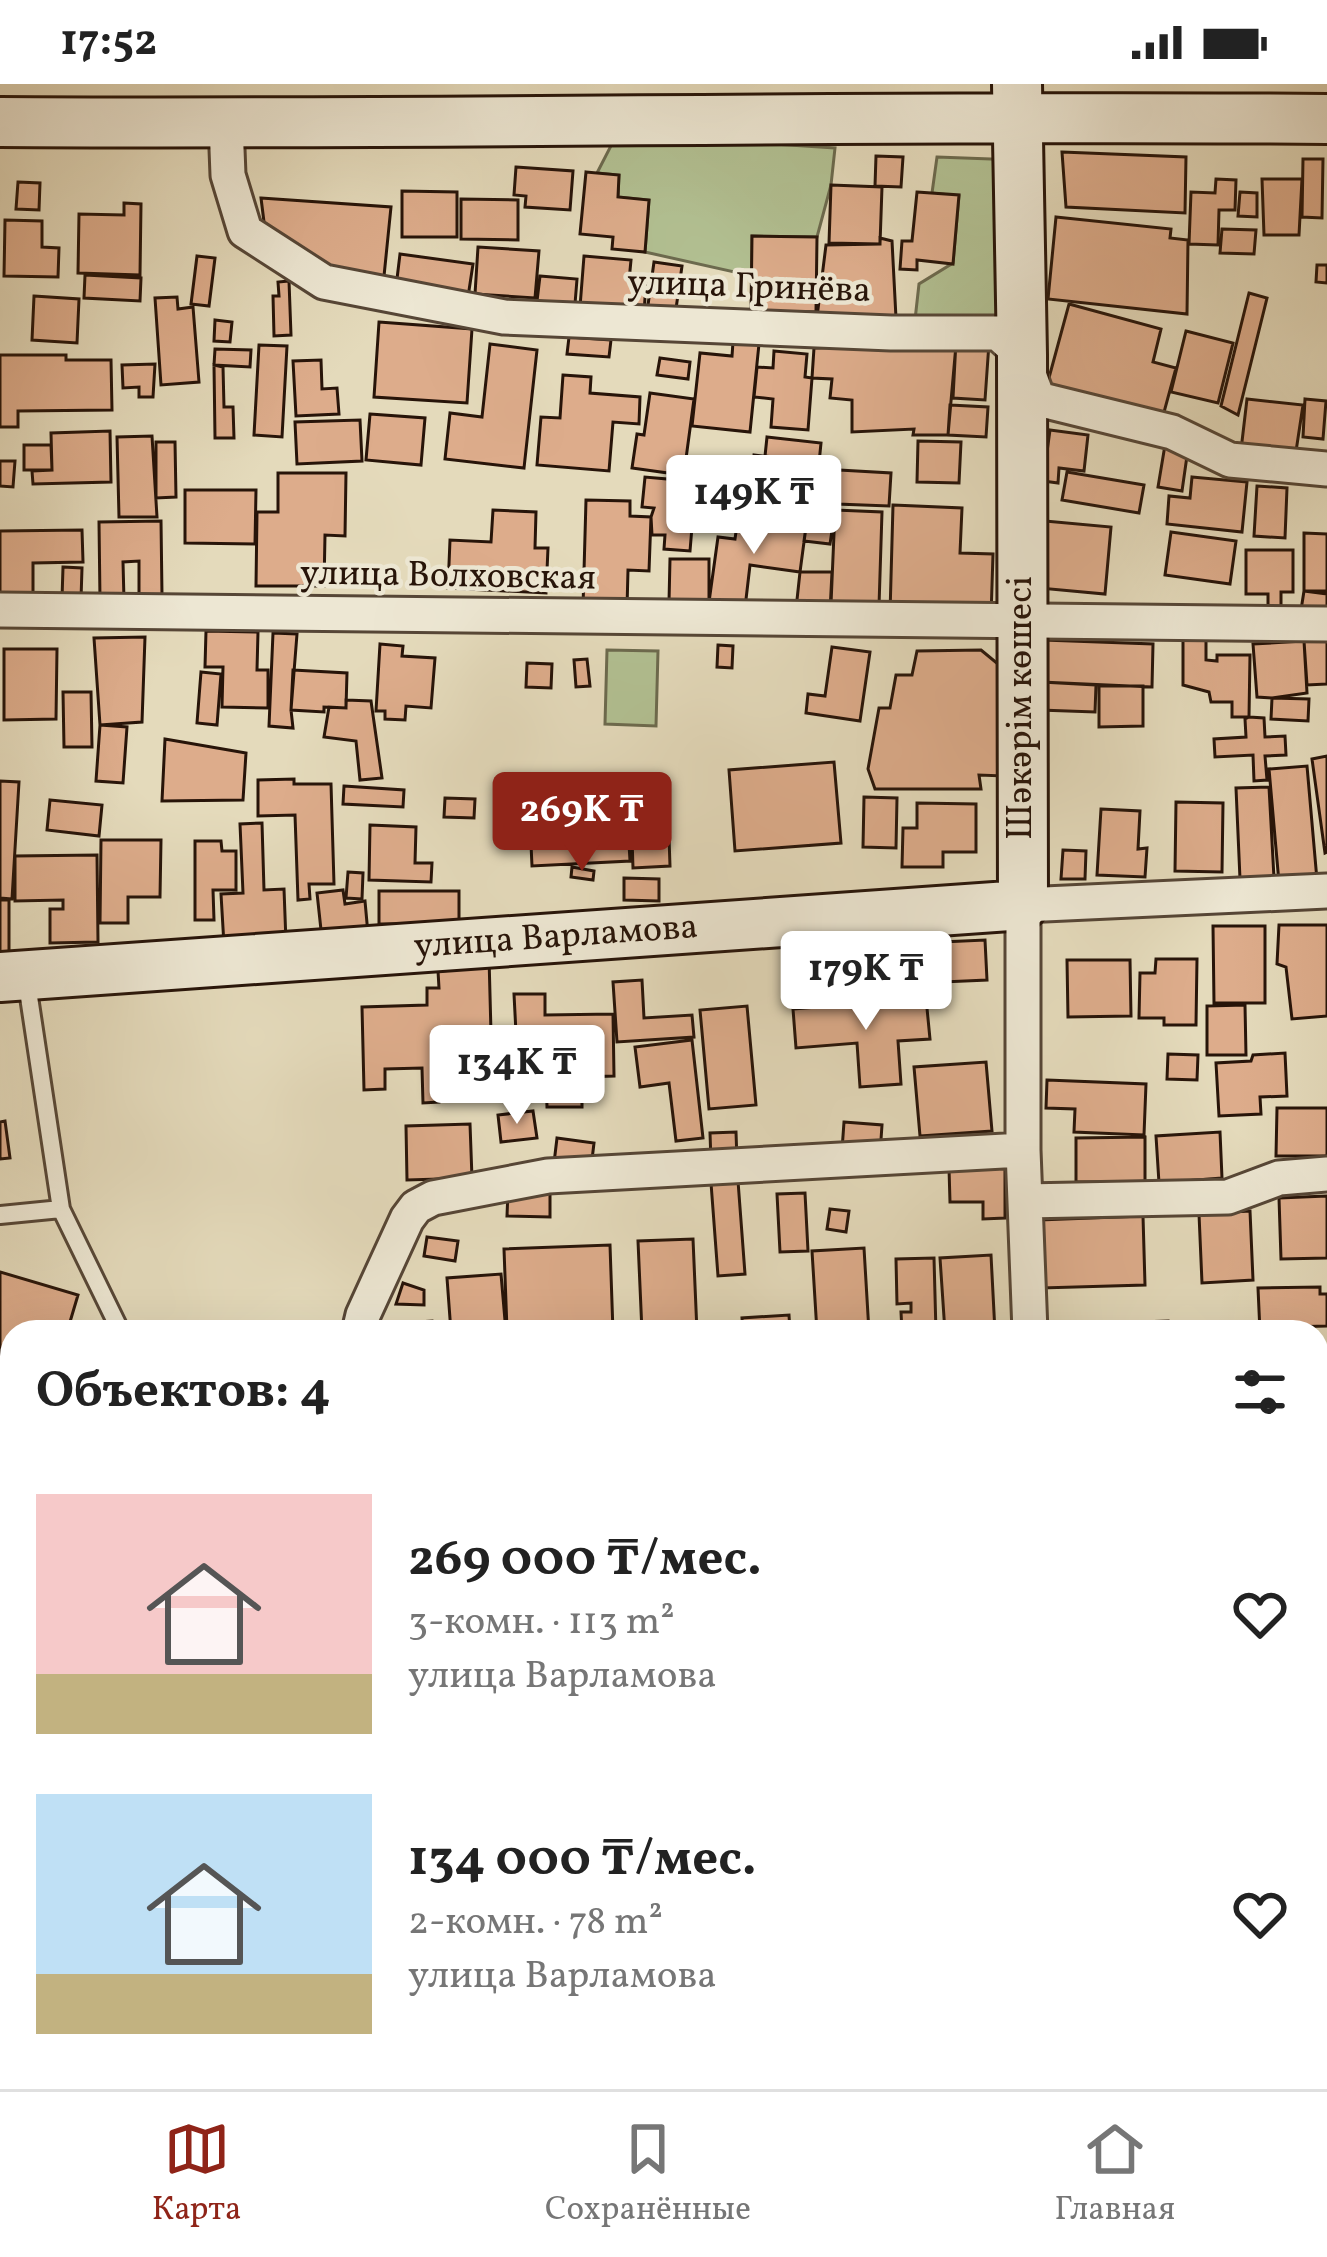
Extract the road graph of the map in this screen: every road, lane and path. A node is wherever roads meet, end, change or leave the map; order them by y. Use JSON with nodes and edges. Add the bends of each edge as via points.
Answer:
{"nodes":[{"id":1,"x":1017,"y":100,"type":"edge"},
{"id":2,"x":1327,"y":119,"type":"edge"},
{"id":3,"x":0,"y":122,"type":"edge"},
{"id":4,"x":226,"y":123,"type":"junction"},
{"id":5,"x":1022,"y":355,"type":"junction"},
{"id":6,"x":1327,"y":469,"type":"edge"},
{"id":7,"x":0,"y":610,"type":"edge"},
{"id":8,"x":1022,"y":622,"type":"junction"},
{"id":9,"x":1327,"y":624,"type":"edge"},
{"id":10,"x":1327,"y":891,"type":"edge"},
{"id":11,"x":1023,"y":905,"type":"junction"},
{"id":12,"x":13,"y":976,"type":"edge"},
{"id":13,"x":1023,"y":1150,"type":"junction"},
{"id":14,"x":1327,"y":1174,"type":"edge"},
{"id":15,"x":1024,"y":1201,"type":"junction"},
{"id":16,"x":61,"y":1209,"type":"junction"},
{"id":17,"x":0,"y":1215,"type":"edge"},
{"id":18,"x":115,"y":1320,"type":"edge"},
{"id":19,"x":362,"y":1320,"type":"edge"},
{"id":20,"x":1029,"y":1320,"type":"edge"}],
"edges":[{"from":1,"to":2,"type":"street"},
{"from":1,"to":4,"type":"street"},
{"from":1,"to":5,"type":"street","name":"Шәкәрім көшесі"},
{"from":3,"to":4,"type":"street"},
{"from":4,"to":5,"type":"street","name":"улица Гринёва","via":[[228,176],[245,231],[324,282],[504,317],[998,333]]},
{"from":5,"to":6,"type":"street","via":[[1038,399],[1172,432],[1230,460]]},
{"from":5,"to":8,"type":"street","name":"Шәкәрім көшесі"},
{"from":7,"to":8,"type":"street","name":"улица Волховская"},
{"from":8,"to":9,"type":"street","name":"улица Волховская"},
{"from":8,"to":11,"type":"street","name":"Шәкәрім көшесі"},
{"from":10,"to":11,"type":"street","name":"улица Варламова"},
{"from":11,"to":12,"type":"street","name":"улица Варламова"},
{"from":11,"to":13,"type":"street","name":"Шәкәрім көшесі"},
{"from":12,"to":16,"type":"lane"},
{"from":13,"to":15,"type":"street","name":"Шәкәрім көшесі"},
{"from":13,"to":19,"type":"street","via":[[548,1176],[433,1198],[407,1219]]},
{"from":14,"to":15,"type":"street","via":[[1280,1178],[1228,1197]]},
{"from":15,"to":20,"type":"street","name":"Шәкәрім көшесі"},
{"from":16,"to":17,"type":"lane"},
{"from":16,"to":18,"type":"lane"}]}
